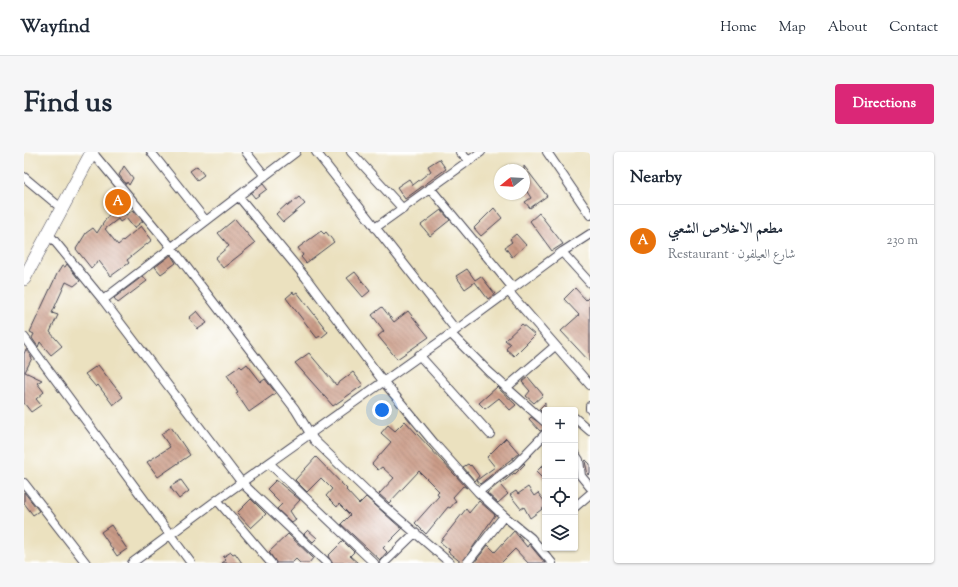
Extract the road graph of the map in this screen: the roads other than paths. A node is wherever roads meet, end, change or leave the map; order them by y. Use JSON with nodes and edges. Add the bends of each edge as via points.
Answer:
{"nodes":[{"id":1,"x":92,"y":152,"type":"edge"},
{"id":2,"x":151,"y":152,"type":"edge"},
{"id":3,"x":246,"y":152,"type":"edge"},
{"id":4,"x":296,"y":152,"type":"edge"},
{"id":5,"x":316,"y":152,"type":"edge"},
{"id":6,"x":351,"y":152,"type":"edge"},
{"id":7,"x":460,"y":152,"type":"edge"},
{"id":8,"x":481,"y":152,"type":"edge"},
{"id":9,"x":547,"y":152,"type":"edge"},
{"id":10,"x":469,"y":161,"type":"junction"},
{"id":11,"x":265,"y":176,"type":"junction"},
{"id":12,"x":24,"y":177,"type":"edge"},
{"id":13,"x":430,"y":188,"type":"junction"},
{"id":14,"x":239,"y":197,"type":"junction"},
{"id":15,"x":61,"y":208,"type":"junction"},
{"id":16,"x":403,"y":209,"type":"junction"},
{"id":17,"x":590,"y":215,"type":"edge"},
{"id":18,"x":206,"y":221,"type":"junction"},
{"id":19,"x":375,"y":228,"type":"junction"},
{"id":20,"x":48,"y":233,"type":"junction"},
{"id":21,"x":590,"y":234,"type":"edge"},
{"id":22,"x":172,"y":248,"type":"junction"},
{"id":23,"x":562,"y":252,"type":"junction"},
{"id":24,"x":24,"y":279,"type":"edge"},
{"id":25,"x":590,"y":283,"type":"edge"},
{"id":26,"x":510,"y":289,"type":"junction"},
{"id":27,"x":103,"y":300,"type":"junction"},
{"id":28,"x":454,"y":332,"type":"junction"},
{"id":29,"x":24,"y":337,"type":"edge"},
{"id":30,"x":555,"y":346,"type":"junction"},
{"id":31,"x":419,"y":355,"type":"junction"},
{"id":32,"x":383,"y":381,"type":"junction"},
{"id":33,"x":590,"y":385,"type":"edge"},
{"id":34,"x":506,"y":388,"type":"junction"},
{"id":35,"x":590,"y":406,"type":"edge"},
{"id":36,"x":590,"y":409,"type":"edge"},
{"id":37,"x":542,"y":419,"type":"edge"},
{"id":38,"x":578,"y":421,"type":"edge"},
{"id":39,"x":590,"y":431,"type":"edge"},
{"id":40,"x":310,"y":433,"type":"junction"},
{"id":41,"x":490,"y":434,"type":"dead end"},
{"id":42,"x":542,"y":437,"type":"edge"},
{"id":43,"x":578,"y":458,"type":"edge"},
{"id":44,"x":269,"y":463,"type":"junction"},
{"id":45,"x":24,"y":483,"type":"edge"},
{"id":46,"x":242,"y":483,"type":"junction"},
{"id":47,"x":590,"y":487,"type":"edge"},
{"id":48,"x":478,"y":492,"type":"junction"},
{"id":49,"x":590,"y":494,"type":"edge"},
{"id":50,"x":217,"y":500,"type":"junction"},
{"id":51,"x":578,"y":505,"type":"edge"},
{"id":52,"x":504,"y":516,"type":"junction"},
{"id":53,"x":415,"y":533,"type":"junction"},
{"id":54,"x":171,"y":535,"type":"junction"},
{"id":55,"x":86,"y":563,"type":"edge"},
{"id":56,"x":132,"y":563,"type":"edge"},
{"id":57,"x":191,"y":563,"type":"edge"},
{"id":58,"x":272,"y":563,"type":"edge"},
{"id":59,"x":327,"y":563,"type":"edge"},
{"id":60,"x":374,"y":563,"type":"edge"},
{"id":61,"x":384,"y":563,"type":"edge"},
{"id":62,"x":450,"y":563,"type":"edge"},
{"id":63,"x":467,"y":563,"type":"edge"},
{"id":64,"x":552,"y":563,"type":"edge"}],
"edges":[{"from":1,"to":15,"type":"highway"},
{"from":1,"to":22,"type":"street"},
{"from":2,"to":18,"type":"street"},
{"from":3,"to":11,"type":"street"},
{"from":4,"to":11,"type":"street"},
{"from":5,"to":19,"type":"street"},
{"from":6,"to":16,"type":"street"},
{"from":7,"to":10,"type":"street"},
{"from":8,"to":10,"type":"street"},
{"from":9,"to":17,"type":"street"},
{"from":10,"to":13,"type":"street"},
{"from":11,"to":14,"type":"street"},
{"from":12,"to":15,"type":"street"},
{"from":13,"to":16,"type":"street"},
{"from":13,"to":26,"type":"street"},
{"from":14,"to":18,"type":"street"},
{"from":14,"to":32,"type":"street","via":[[306,278]]},
{"from":15,"to":20,"type":"highway"},
{"from":16,"to":19,"type":"street"},
{"from":18,"to":22,"type":"street"},
{"from":19,"to":28,"type":"street"},
{"from":20,"to":24,"type":"highway"},
{"from":20,"to":27,"type":"street"},
{"from":21,"to":23,"type":"street"},
{"from":22,"to":27,"type":"street"},
{"from":22,"to":40,"type":"street","via":[[295,409]]},
{"from":23,"to":25,"type":"street"},
{"from":23,"to":26,"type":"street"},
{"from":26,"to":28,"type":"street"},
{"from":26,"to":30,"type":"street"},
{"from":27,"to":46,"type":"street"},
{"from":28,"to":31,"type":"street"},
{"from":28,"to":34,"type":"street"},
{"from":29,"to":54,"type":"street"},
{"from":30,"to":33,"type":"street"},
{"from":30,"to":34,"type":"street"},
{"from":31,"to":32,"type":"street"},
{"from":31,"to":41,"type":"street"},
{"from":32,"to":40,"type":"street"},
{"from":32,"to":48,"type":"street"},
{"from":34,"to":37,"type":"street"},
{"from":35,"to":36,"type":"street"},
{"from":38,"to":39,"type":"street"},
{"from":40,"to":44,"type":"street"},
{"from":40,"to":53,"type":"street","via":[[324,451]]},
{"from":42,"to":48,"type":"street","via":[[516,464]]},
{"from":43,"to":47,"type":"street","via":[[581,476]]},
{"from":44,"to":46,"type":"street"},
{"from":44,"to":60,"type":"street"},
{"from":45,"to":55,"type":"street"},
{"from":46,"to":50,"type":"street"},
{"from":46,"to":59,"type":"street"},
{"from":48,"to":52,"type":"street"},
{"from":49,"to":51,"type":"street"},
{"from":50,"to":54,"type":"street"},
{"from":50,"to":58,"type":"street"},
{"from":52,"to":63,"type":"street"},
{"from":52,"to":64,"type":"street","via":[[531,538]]},
{"from":53,"to":61,"type":"street"},
{"from":53,"to":62,"type":"street"},
{"from":54,"to":56,"type":"street"},
{"from":54,"to":57,"type":"street"}]}
